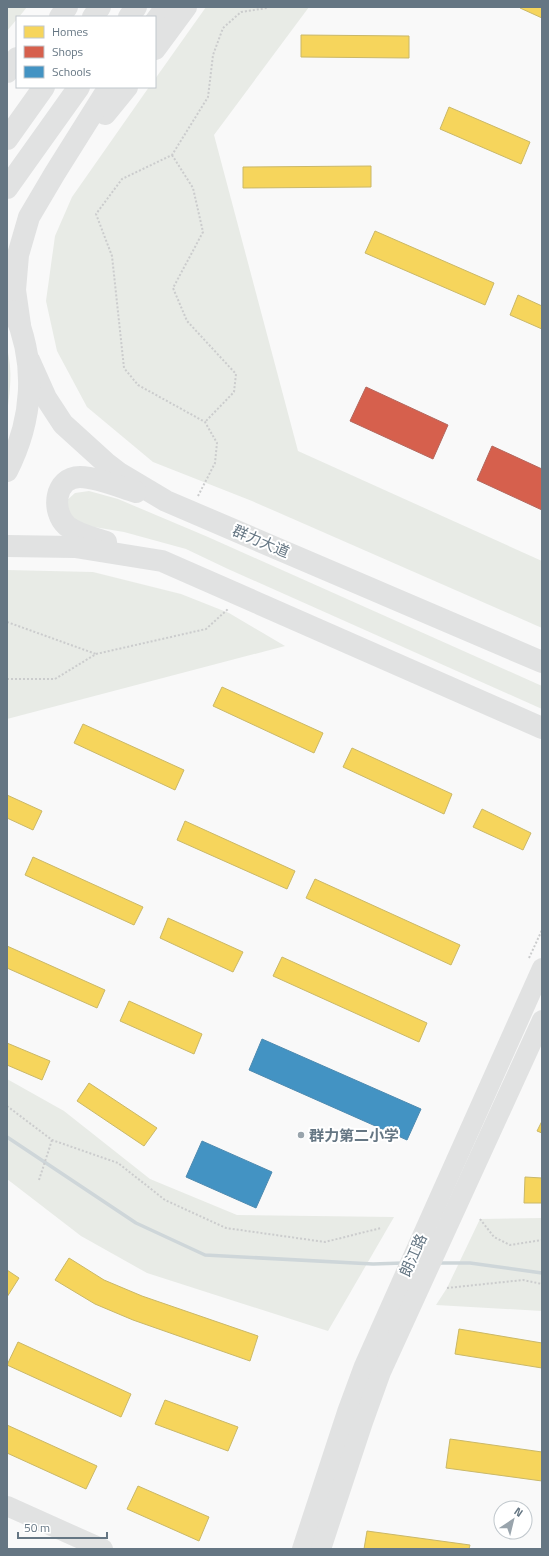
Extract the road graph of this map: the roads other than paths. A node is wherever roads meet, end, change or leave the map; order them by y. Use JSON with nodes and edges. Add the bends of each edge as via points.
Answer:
{"nodes":[{"id":1,"x":51,"y":7,"type":"edge"},
{"id":2,"x":67,"y":7,"type":"edge"},
{"id":3,"x":100,"y":7,"type":"edge"},
{"id":4,"x":136,"y":7,"type":"edge"},
{"id":5,"x":166,"y":7,"type":"edge"},
{"id":6,"x":186,"y":7,"type":"edge"},
{"id":7,"x":45,"y":16,"type":"edge"},
{"id":8,"x":61,"y":16,"type":"edge"},
{"id":9,"x":94,"y":16,"type":"edge"},
{"id":10,"x":130,"y":16,"type":"edge"},
{"id":11,"x":156,"y":21,"type":"edge"},
{"id":12,"x":156,"y":48,"type":"edge"},
{"id":13,"x":16,"y":59,"type":"edge"},
{"id":14,"x":16,"y":69,"type":"edge"},
{"id":15,"x":7,"y":72,"type":"edge"},
{"id":16,"x":7,"y":79,"type":"edge"},
{"id":17,"x":43,"y":88,"type":"edge"},
{"id":18,"x":78,"y":88,"type":"edge"},
{"id":19,"x":108,"y":88,"type":"edge"},
{"id":20,"x":126,"y":88,"type":"edge"},
{"id":21,"x":7,"y":139,"type":"edge"},
{"id":22,"x":55,"y":172,"type":"junction"},
{"id":23,"x":7,"y":188,"type":"edge"},
{"id":24,"x":7,"y":296,"type":"edge"},
{"id":25,"x":20,"y":325,"type":"junction"},
{"id":26,"x":28,"y":360,"type":"junction"},
{"id":27,"x":7,"y":471,"type":"edge"},
{"id":28,"x":166,"y":501,"type":"junction"},
{"id":29,"x":7,"y":546,"type":"edge"},
{"id":30,"x":162,"y":561,"type":"junction"},
{"id":31,"x":542,"y":662,"type":"edge"},
{"id":32,"x":542,"y":728,"type":"edge"},
{"id":33,"x":542,"y":968,"type":"edge"},
{"id":34,"x":542,"y":1020,"type":"edge"},
{"id":35,"x":7,"y":1506,"type":"edge"},
{"id":36,"x":103,"y":1549,"type":"edge"},
{"id":37,"x":302,"y":1549,"type":"edge"},
{"id":38,"x":321,"y":1549,"type":"edge"}],
"edges":[{"from":1,"to":7,"type":"main road"},
{"from":2,"to":8,"type":"main road"},
{"from":3,"to":9,"type":"main road"},
{"from":4,"to":10,"type":"main road"},
{"from":5,"to":11,"type":"main road"},
{"from":6,"to":12,"type":"main road"},
{"from":13,"to":15,"type":"main road"},
{"from":14,"to":16,"type":"main road"},
{"from":17,"to":21,"type":"main road"},
{"from":18,"to":23,"type":"main road"},
{"from":19,"to":22,"type":"main road"},
{"from":20,"to":22,"type":"main road"},
{"from":22,"to":25,"type":"main road","via":[[29,217],[18,255],[15,290]]},
{"from":24,"to":25,"type":"main road"},
{"from":25,"to":26,"type":"main road"},
{"from":26,"to":27,"type":"main road","via":[[30,391],[26,422],[17,452]]},
{"from":26,"to":28,"type":"main road","name":"群力大道","via":[[46,398],[63,424],[119,473]]},
{"from":28,"to":30,"type":"main road","via":[[79,477],[63,485],[56,499],[59,515],[68,527],[92,538]]},
{"from":28,"to":31,"type":"main road","name":"群力大道"},
{"from":29,"to":30,"type":"main road","via":[[75,547]]},
{"from":30,"to":32,"type":"main road"},
{"from":33,"to":37,"type":"main road","name":"朗江路","via":[[364,1366]]},
{"from":34,"to":38,"type":"main road","name":"朗江路","via":[[381,1372]]},
{"from":35,"to":36,"type":"main road"}]}
